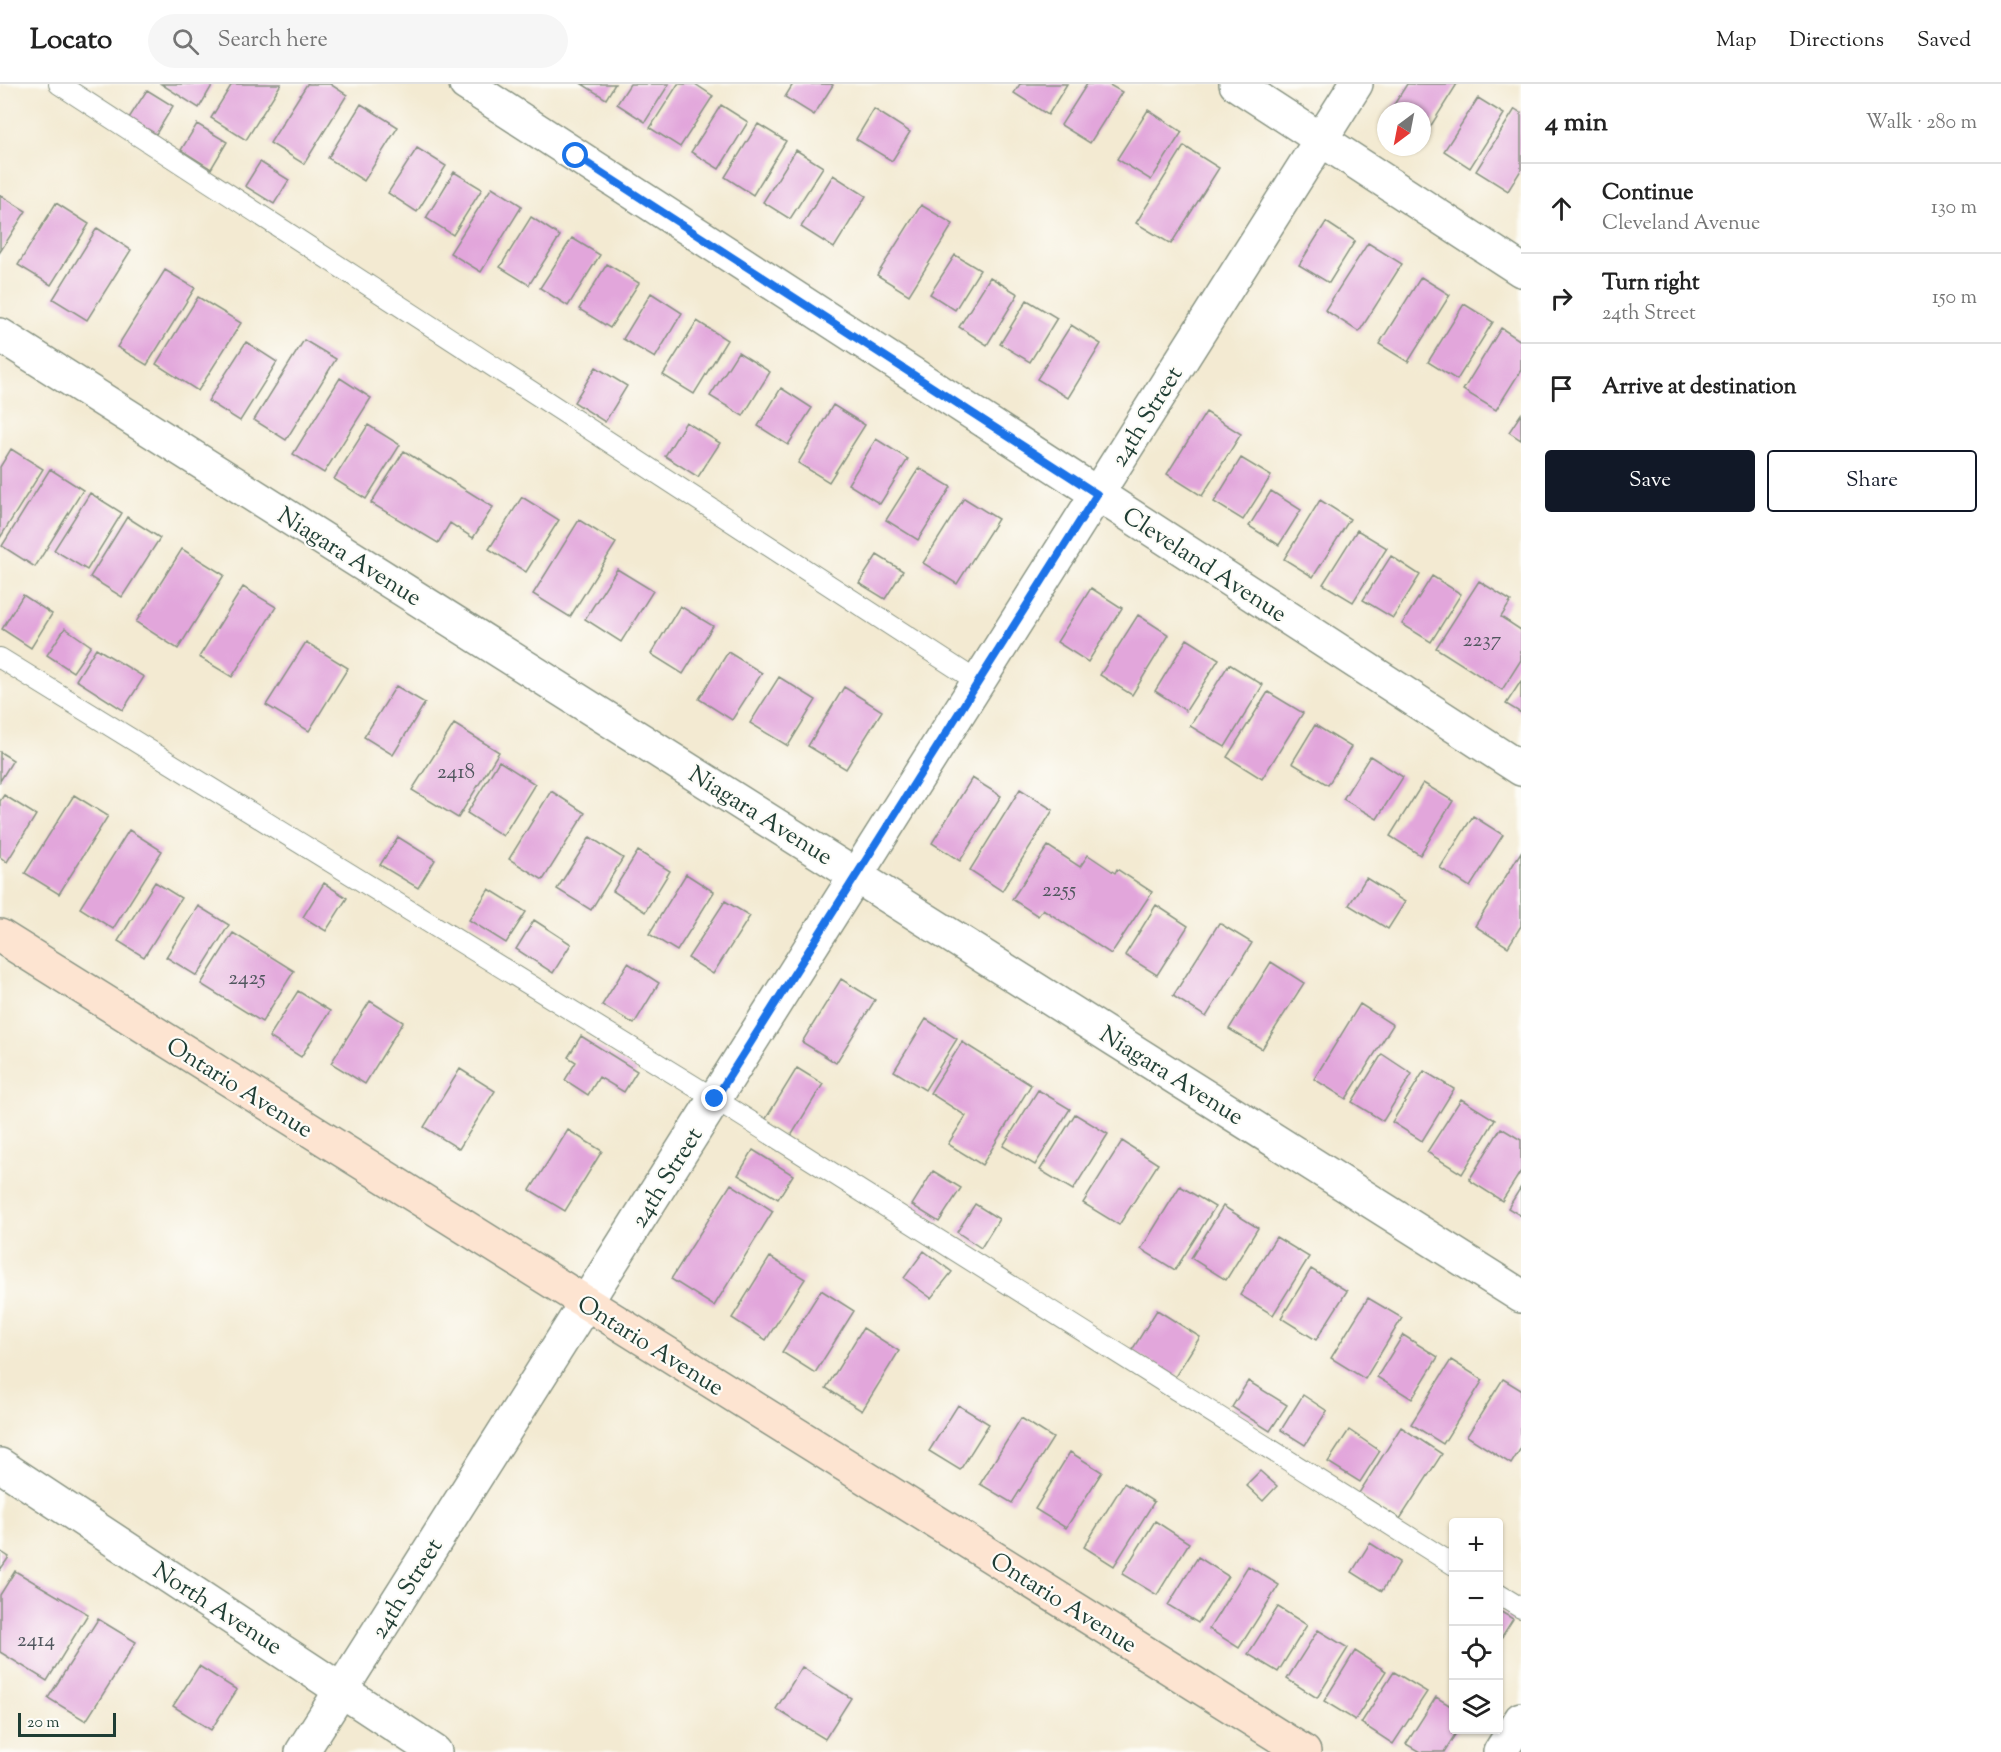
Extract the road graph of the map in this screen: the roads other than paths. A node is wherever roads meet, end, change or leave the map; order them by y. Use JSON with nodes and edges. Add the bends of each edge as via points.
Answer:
{"nodes":[{"id":1,"x":59,"y":84,"type":"edge"},
{"id":2,"x":466,"y":84,"type":"edge"},
{"id":3,"x":1236,"y":84,"type":"edge"},
{"id":4,"x":1356,"y":84,"type":"edge"},
{"id":5,"x":1321,"y":139,"type":"junction"},
{"id":6,"x":1521,"y":270,"type":"edge"},
{"id":7,"x":0,"y":336,"type":"edge"},
{"id":8,"x":1097,"y":494,"type":"junction"},
{"id":9,"x":0,"y":658,"type":"edge"},
{"id":10,"x":978,"y":682,"type":"junction"},
{"id":11,"x":1521,"y":769,"type":"edge"},
{"id":12,"x":856,"y":875,"type":"junction"},
{"id":13,"x":0,"y":936,"type":"edge"},
{"id":14,"x":715,"y":1099,"type":"junction"},
{"id":15,"x":1521,"y":1296,"type":"edge"},
{"id":16,"x":585,"y":1304,"type":"junction"},
{"id":17,"x":0,"y":1465,"type":"edge"},
{"id":18,"x":1449,"y":1562,"type":"edge"},
{"id":19,"x":1503,"y":1597,"type":"edge"},
{"id":20,"x":1521,"y":1608,"type":"edge"},
{"id":21,"x":341,"y":1690,"type":"junction"},
{"id":22,"x":1521,"y":1719,"type":"edge"},
{"id":23,"x":302,"y":1752,"type":"edge"},
{"id":24,"x":435,"y":1752,"type":"edge"},
{"id":25,"x":1304,"y":1752,"type":"edge"},
{"id":26,"x":1500,"y":1752,"type":"edge"}],
"edges":[{"from":1,"to":10,"type":"lane"},
{"from":2,"to":8,"type":"street","name":"Cleveland Avenue"},
{"from":3,"to":5,"type":"street"},
{"from":4,"to":5,"type":"street","name":"24th Street"},
{"from":5,"to":6,"type":"street"},
{"from":5,"to":8,"type":"street","name":"24th Street"},
{"from":7,"to":12,"type":"street","name":"Niagara Avenue"},
{"from":8,"to":10,"type":"street","name":"24th Street"},
{"from":8,"to":11,"type":"street","name":"Cleveland Avenue"},
{"from":9,"to":14,"type":"lane"},
{"from":10,"to":12,"type":"street","name":"24th Street"},
{"from":12,"to":14,"type":"street","name":"24th Street"},
{"from":12,"to":15,"type":"street","name":"Niagara Avenue"},
{"from":13,"to":16,"type":"main road","name":"Ontario Avenue"},
{"from":14,"to":16,"type":"street","name":"24th Street"},
{"from":14,"to":18,"type":"lane"},
{"from":16,"to":21,"type":"street","name":"24th Street"},
{"from":16,"to":25,"type":"main road","name":"Ontario Avenue"},
{"from":17,"to":21,"type":"street","name":"North Avenue"},
{"from":19,"to":20,"type":"lane"},
{"from":21,"to":23,"type":"street","name":"24th Street"},
{"from":21,"to":24,"type":"street","name":"North Avenue"},
{"from":22,"to":26,"type":"street"}]}
